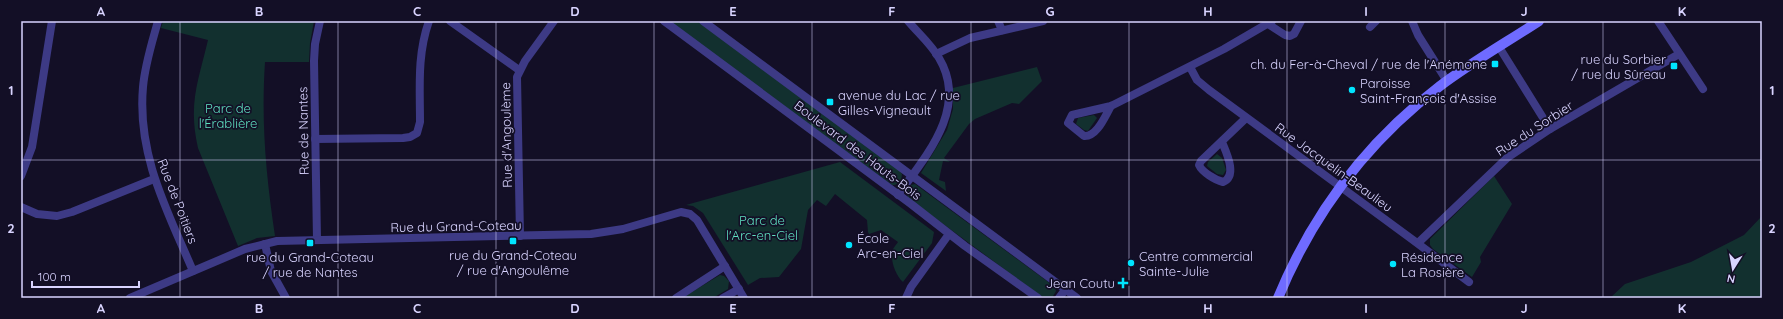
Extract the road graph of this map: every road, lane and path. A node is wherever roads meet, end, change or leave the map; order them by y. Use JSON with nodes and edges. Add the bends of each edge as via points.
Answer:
{"nodes":[{"id":1,"x":52,"y":21,"type":"edge"},
{"id":2,"x":158,"y":21,"type":"edge"},
{"id":3,"x":320,"y":21,"type":"edge"},
{"id":4,"x":429,"y":21,"type":"edge"},
{"id":5,"x":450,"y":21,"type":"edge"},
{"id":6,"x":554,"y":21,"type":"edge"},
{"id":7,"x":664,"y":21,"type":"edge"},
{"id":8,"x":703,"y":21,"type":"edge"},
{"id":9,"x":908,"y":21,"type":"edge"},
{"id":10,"x":998,"y":21,"type":"edge"},
{"id":11,"x":1043,"y":21,"type":"edge"},
{"id":12,"x":1301,"y":21,"type":"edge"},
{"id":13,"x":1376,"y":21,"type":"edge"},
{"id":14,"x":1412,"y":21,"type":"edge"},
{"id":15,"x":1540,"y":21,"type":"edge"},
{"id":16,"x":1658,"y":21,"type":"edge"},
{"id":17,"x":1270,"y":22,"type":"edge"},
{"id":18,"x":1370,"y":27,"type":"dead end"},
{"id":19,"x":1002,"y":30,"type":"junction"},
{"id":20,"x":1499,"y":47,"type":"junction"},
{"id":21,"x":936,"y":54,"type":"junction"},
{"id":22,"x":1679,"y":54,"type":"junction"},
{"id":23,"x":1190,"y":67,"type":"junction"},
{"id":24,"x":519,"y":70,"type":"junction"},
{"id":25,"x":1447,"y":81,"type":"junction"},
{"id":26,"x":1703,"y":89,"type":"dead end"},
{"id":27,"x":1111,"y":106,"type":"junction"},
{"id":28,"x":1246,"y":118,"type":"junction"},
{"id":29,"x":1550,"y":130,"type":"junction"},
{"id":30,"x":316,"y":139,"type":"junction"},
{"id":31,"x":1222,"y":142,"type":"junction"},
{"id":32,"x":911,"y":175,"type":"junction"},
{"id":33,"x":21,"y":176,"type":"edge"},
{"id":34,"x":154,"y":179,"type":"junction"},
{"id":35,"x":1340,"y":186,"type":"junction"},
{"id":36,"x":898,"y":195,"type":"junction"},
{"id":37,"x":21,"y":207,"type":"edge"},
{"id":38,"x":949,"y":234,"type":"junction"},
{"id":39,"x":520,"y":236,"type":"junction"},
{"id":40,"x":317,"y":240,"type":"junction"},
{"id":41,"x":1418,"y":243,"type":"junction"},
{"id":42,"x":265,"y":244,"type":"junction"},
{"id":43,"x":725,"y":266,"type":"junction"},
{"id":44,"x":193,"y":271,"type":"junction"},
{"id":45,"x":1469,"y":282,"type":"dead end"},
{"id":46,"x":739,"y":288,"type":"junction"},
{"id":47,"x":1065,"y":290,"type":"junction"},
{"id":48,"x":130,"y":298,"type":"edge"},
{"id":49,"x":286,"y":298,"type":"edge"},
{"id":50,"x":676,"y":298,"type":"edge"},
{"id":51,"x":722,"y":298,"type":"edge"},
{"id":52,"x":744,"y":298,"type":"edge"},
{"id":53,"x":906,"y":298,"type":"edge"},
{"id":54,"x":1038,"y":298,"type":"edge"},
{"id":55,"x":1059,"y":298,"type":"edge"},
{"id":56,"x":1077,"y":298,"type":"edge"},
{"id":57,"x":1278,"y":298,"type":"edge"}],
"edges":[{"from":1,"to":33,"type":"street","via":[[32,147]]},
{"from":2,"to":34,"type":"street","name":"Rue de Poitiers","via":[[147,63],[142,100],[143,131]]},
{"from":3,"to":30,"type":"street","name":"Rue de Nantes","via":[[314,60]]},
{"from":4,"to":30,"type":"street","via":[[420,55],[420,122],[417,133],[403,138]]},
{"from":5,"to":24,"type":"street"},
{"from":6,"to":24,"type":"street","name":"Rue d'Angoulème"},
{"from":7,"to":36,"type":"street","name":"Boulevard des Hauts-Bois"},
{"from":8,"to":32,"type":"street","name":"Boulevard des Hauts-Bois"},
{"from":9,"to":21,"type":"street"},
{"from":10,"to":19,"type":"street"},
{"from":11,"to":19,"type":"street"},
{"from":12,"to":17,"type":"street","via":[[1294,34],[1290,36],[1284,35]]},
{"from":13,"to":18,"type":"street"},
{"from":14,"to":25,"type":"street"},
{"from":15,"to":20,"type":"street"},
{"from":16,"to":22,"type":"street"},
{"from":17,"to":23,"type":"street"},
{"from":19,"to":21,"type":"street","via":[[964,40]]},
{"from":20,"to":25,"type":"street"},
{"from":20,"to":29,"type":"street"},
{"from":21,"to":32,"type":"street","via":[[946,77],[948,95],[945,122],[937,139]]},
{"from":22,"to":26,"type":"street"},
{"from":22,"to":29,"type":"street","name":"Rue du Sorbier"},
{"from":23,"to":27,"type":"street"},
{"from":23,"to":28,"type":"street","name":"Rue Jacquelin-Beaulieu","via":[[1200,82]]},
{"from":24,"to":39,"type":"street","name":"Rue d'Angoulème","via":[[516,94]]},
{"from":25,"to":35,"type":"street","via":[[1392,128]]},
{"from":27,"to":27,"type":"street","via":[[1075,114],[1068,123],[1084,136],[1089,136],[1096,131]]},
{"from":28,"to":31,"type":"street"},
{"from":28,"to":35,"type":"street","name":"Rue Jacquelin-Beaulieu"},
{"from":29,"to":41,"type":"street","name":"Rue du Sorbier","via":[[1500,163]]},
{"from":30,"to":40,"type":"street","name":"Rue de Nantes"},
{"from":31,"to":31,"type":"street","via":[[1199,166],[1223,182],[1228,179],[1231,171]]},
{"from":32,"to":36,"type":"street"},
{"from":32,"to":47,"type":"street","name":"Boulevard des Hauts-Bois"},
{"from":34,"to":37,"type":"street","via":[[57,216],[37,214]]},
{"from":34,"to":44,"type":"street","name":"Rue de Poitiers"},
{"from":35,"to":41,"type":"street","name":"Rue Jacquelin-Beaulieu"},
{"from":35,"to":57,"type":"street","via":[[1306,241]]},
{"from":36,"to":38,"type":"street","name":"Boulevard des Hauts-Bois"},
{"from":38,"to":53,"type":"street"},
{"from":38,"to":54,"type":"street","name":"Boulevard des Hauts-Bois"},
{"from":39,"to":40,"type":"street","name":"Rue du Grand-Coteau"},
{"from":39,"to":43,"type":"street","name":"Rue du Grand-Coteau","via":[[574,235],[615,230],[674,214],[687,213],[697,220]]},
{"from":40,"to":42,"type":"street","name":"Rue du Grand-Coteau","via":[[277,241]]},
{"from":41,"to":45,"type":"street","name":"Rue Jacquelin-Beaulieu"},
{"from":42,"to":44,"type":"street","name":"Rue du Grand-Coteau"},
{"from":42,"to":49,"type":"street","via":[[271,271]]},
{"from":43,"to":46,"type":"street","name":"Rue du Grand-Coteau"},
{"from":43,"to":50,"type":"street"},
{"from":44,"to":48,"type":"street","name":"Rue du Grand-Coteau"},
{"from":46,"to":51,"type":"street"},
{"from":46,"to":52,"type":"street","name":"Rue du Grand-Coteau"},
{"from":47,"to":55,"type":"street"},
{"from":47,"to":56,"type":"street","name":"Boulevard des Hauts-Bois"}]}
